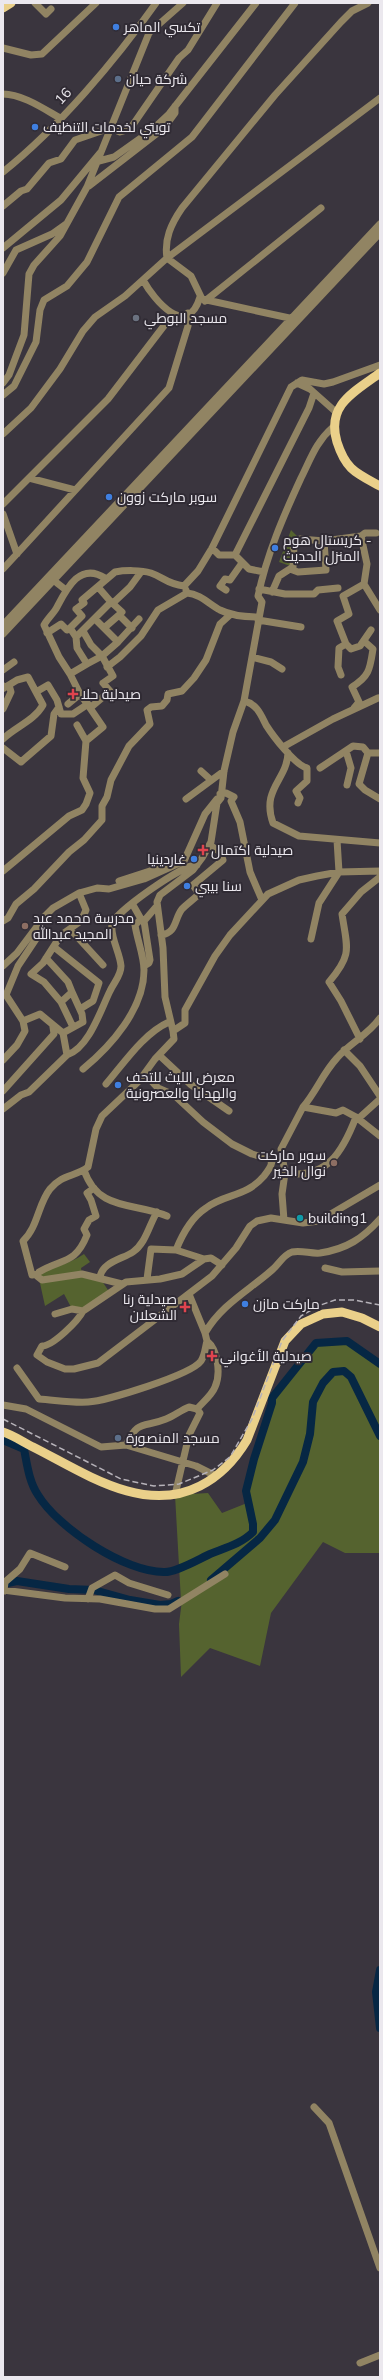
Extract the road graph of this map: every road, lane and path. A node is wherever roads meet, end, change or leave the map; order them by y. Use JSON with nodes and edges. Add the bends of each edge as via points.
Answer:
{"nodes":[{"id":1,"x":11,"y":3,"type":"edge"},
{"id":2,"x":35,"y":3,"type":"edge"},
{"id":3,"x":96,"y":3,"type":"edge"},
{"id":4,"x":156,"y":3,"type":"edge"},
{"id":5,"x":182,"y":3,"type":"edge"},
{"id":6,"x":217,"y":3,"type":"edge"},
{"id":7,"x":256,"y":3,"type":"edge"},
{"id":8,"x":295,"y":3,"type":"edge"},
{"id":9,"x":368,"y":3,"type":"edge"},
{"id":10,"x":3,"y":8,"type":"edge"},
{"id":11,"x":51,"y":9,"type":"dead end"},
{"id":12,"x":146,"y":18,"type":"junction"},
{"id":13,"x":157,"y":24,"type":"junction"},
{"id":14,"x":136,"y":32,"type":"junction"},
{"id":15,"x":147,"y":38,"type":"junction"},
{"id":16,"x":3,"y":48,"type":"edge"},
{"id":17,"x":3,"y":94,"type":"edge"},
{"id":18,"x":380,"y":98,"type":"edge"},
{"id":19,"x":175,"y":106,"type":"junction"},
{"id":20,"x":60,"y":118,"type":"junction"},
{"id":21,"x":110,"y":128,"type":"junction"},
{"id":22,"x":102,"y":151,"type":"junction"},
{"id":23,"x":99,"y":161,"type":"junction"},
{"id":24,"x":3,"y":172,"type":"edge"},
{"id":25,"x":87,"y":187,"type":"junction"},
{"id":26,"x":3,"y":206,"type":"edge"},
{"id":27,"x":321,"y":208,"type":"dead end"},
{"id":28,"x":69,"y":221,"type":"junction"},
{"id":29,"x":380,"y":224,"type":"edge"},
{"id":30,"x":380,"y":233,"type":"edge"},
{"id":31,"x":3,"y":248,"type":"edge"},
{"id":32,"x":167,"y":258,"type":"junction"},
{"id":33,"x":3,"y":273,"type":"edge"},
{"id":34,"x":143,"y":280,"type":"junction"},
{"id":35,"x":202,"y":299,"type":"junction"},
{"id":36,"x":188,"y":313,"type":"junction"},
{"id":37,"x":173,"y":314,"type":"junction"},
{"id":38,"x":294,"y":319,"type":"junction"},
{"id":39,"x":380,"y":365,"type":"edge"},
{"id":40,"x":380,"y":373,"type":"edge"},
{"id":41,"x":3,"y":383,"type":"edge"},
{"id":42,"x":297,"y":383,"type":"junction"},
{"id":43,"x":314,"y":392,"type":"junction"},
{"id":44,"x":3,"y":395,"type":"edge"},
{"id":45,"x":337,"y":413,"type":"junction"},
{"id":46,"x":3,"y":426,"type":"edge"},
{"id":47,"x":12,"y":426,"type":"junction"},
{"id":48,"x":333,"y":427,"type":"junction"},
{"id":49,"x":3,"y":434,"type":"edge"},
{"id":50,"x":29,"y":478,"type":"junction"},
{"id":51,"x":380,"y":486,"type":"edge"},
{"id":52,"x":75,"y":490,"type":"junction"},
{"id":53,"x":3,"y":504,"type":"edge"},
{"id":54,"x":3,"y":514,"type":"edge"},
{"id":55,"x":376,"y":533,"type":"dead end"},
{"id":56,"x":361,"y":536,"type":"junction"},
{"id":57,"x":324,"y":541,"type":"junction"},
{"id":58,"x":212,"y":548,"type":"junction"},
{"id":59,"x":83,"y":549,"type":"junction"},
{"id":60,"x":18,"y":554,"type":"junction"},
{"id":61,"x":235,"y":555,"type":"junction"},
{"id":62,"x":242,"y":562,"type":"junction"},
{"id":63,"x":3,"y":569,"type":"edge"},
{"id":64,"x":290,"y":570,"type":"junction"},
{"id":65,"x":140,"y":572,"type":"junction"},
{"id":66,"x":264,"y":572,"type":"junction"},
{"id":67,"x":105,"y":578,"type":"junction"},
{"id":68,"x":57,"y":583,"type":"junction"},
{"id":69,"x":364,"y":584,"type":"junction"},
{"id":70,"x":184,"y":586,"type":"junction"},
{"id":71,"x":98,"y":587,"type":"junction"},
{"id":72,"x":338,"y":588,"type":"dead end"},
{"id":73,"x":260,"y":589,"type":"junction"},
{"id":74,"x":66,"y":590,"type":"junction"},
{"id":75,"x":226,"y":590,"type":"dead end"},
{"id":76,"x":272,"y":592,"type":"junction"},
{"id":77,"x":187,"y":593,"type":"junction"},
{"id":78,"x":112,"y":602,"type":"junction"},
{"id":79,"x":26,"y":610,"type":"junction"},
{"id":80,"x":380,"y":610,"type":"edge"},
{"id":81,"x":231,"y":614,"type":"junction"},
{"id":82,"x":119,"y":615,"type":"junction"},
{"id":83,"x":259,"y":618,"type":"junction"},
{"id":84,"x":95,"y":619,"type":"junction"},
{"id":85,"x":139,"y":619,"type":"dead end"},
{"id":86,"x":6,"y":623,"type":"edge"},
{"id":87,"x":301,"y":627,"type":"dead end"},
{"id":88,"x":70,"y":628,"type":"junction"},
{"id":89,"x":104,"y":628,"type":"junction"},
{"id":90,"x":132,"y":628,"type":"junction"},
{"id":91,"x":371,"y":630,"type":"dead end"},
{"id":92,"x":83,"y":631,"type":"junction"},
{"id":93,"x":47,"y":633,"type":"junction"},
{"id":94,"x":3,"y":634,"type":"edge"},
{"id":95,"x":126,"y":634,"type":"junction"},
{"id":96,"x":76,"y":637,"type":"junction"},
{"id":97,"x":364,"y":641,"type":"junction"},
{"id":98,"x":118,"y":642,"type":"junction"},
{"id":99,"x":134,"y":643,"type":"junction"},
{"id":100,"x":346,"y":644,"type":"junction"},
{"id":101,"x":102,"y":656,"type":"junction"},
{"id":102,"x":252,"y":657,"type":"junction"},
{"id":103,"x":14,"y":662,"type":"dead end"},
{"id":104,"x":87,"y":664,"type":"junction"},
{"id":105,"x":107,"y":667,"type":"junction"},
{"id":106,"x":282,"y":669,"type":"dead end"},
{"id":107,"x":3,"y":670,"type":"edge"},
{"id":108,"x":70,"y":674,"type":"junction"},
{"id":109,"x":342,"y":675,"type":"dead end"},
{"id":110,"x":6,"y":686,"type":"edge"},
{"id":111,"x":36,"y":692,"type":"junction"},
{"id":112,"x":80,"y":694,"type":"junction"},
{"id":113,"x":378,"y":698,"type":"dead end"},
{"id":114,"x":244,"y":701,"type":"junction"},
{"id":115,"x":68,"y":704,"type":"dead end"},
{"id":116,"x":89,"y":706,"type":"junction"},
{"id":117,"x":59,"y":707,"type":"junction"},
{"id":118,"x":3,"y":709,"type":"edge"},
{"id":119,"x":352,"y":710,"type":"junction"},
{"id":120,"x":77,"y":725,"type":"dead end"},
{"id":121,"x":3,"y":740,"type":"edge"},
{"id":122,"x":86,"y":741,"type":"junction"},
{"id":123,"x":3,"y":748,"type":"edge"},
{"id":124,"x":285,"y":750,"type":"junction"},
{"id":125,"x":346,"y":750,"type":"junction"},
{"id":126,"x":368,"y":753,"type":"junction"},
{"id":127,"x":380,"y":753,"type":"edge"},
{"id":128,"x":320,"y":768,"type":"dead end"},
{"id":129,"x":202,"y":771,"type":"dead end"},
{"id":130,"x":224,"y":771,"type":"junction"},
{"id":131,"x":211,"y":780,"type":"junction"},
{"id":132,"x":347,"y":784,"type":"dead end"},
{"id":133,"x":220,"y":794,"type":"junction"},
{"id":134,"x":186,"y":799,"type":"dead end"},
{"id":135,"x":380,"y":799,"type":"edge"},
{"id":136,"x":298,"y":802,"type":"dead end"},
{"id":137,"x":337,"y":840,"type":"junction"},
{"id":138,"x":380,"y":844,"type":"edge"},
{"id":139,"x":210,"y":845,"type":"junction"},
{"id":140,"x":197,"y":865,"type":"junction"},
{"id":141,"x":3,"y":871,"type":"edge"},
{"id":142,"x":380,"y":871,"type":"edge"},
{"id":143,"x":339,"y":872,"type":"junction"},
{"id":144,"x":380,"y":877,"type":"edge"},
{"id":145,"x":79,"y":893,"type":"junction"},
{"id":146,"x":262,"y":900,"type":"junction"},
{"id":147,"x":133,"y":905,"type":"junction"},
{"id":148,"x":156,"y":907,"type":"junction"},
{"id":149,"x":44,"y":917,"type":"junction"},
{"id":150,"x":142,"y":920,"type":"junction"},
{"id":151,"x":3,"y":921,"type":"edge"},
{"id":152,"x":70,"y":930,"type":"junction"},
{"id":153,"x":161,"y":935,"type":"junction"},
{"id":154,"x":311,"y":939,"type":"dead end"},
{"id":155,"x":54,"y":947,"type":"junction"},
{"id":156,"x":46,"y":958,"type":"junction"},
{"id":157,"x":102,"y":965,"type":"dead end"},
{"id":158,"x":3,"y":966,"type":"edge"},
{"id":159,"x":72,"y":992,"type":"junction"},
{"id":160,"x":60,"y":1002,"type":"junction"},
{"id":161,"x":80,"y":1009,"type":"junction"},
{"id":162,"x":380,"y":1018,"type":"edge"},
{"id":163,"x":23,"y":1021,"type":"junction"},
{"id":164,"x":169,"y":1022,"type":"junction"},
{"id":165,"x":53,"y":1027,"type":"junction"},
{"id":166,"x":73,"y":1027,"type":"junction"},
{"id":167,"x":172,"y":1031,"type":"junction"},
{"id":168,"x":63,"y":1033,"type":"junction"},
{"id":169,"x":360,"y":1039,"type":"junction"},
{"id":170,"x":344,"y":1050,"type":"junction"},
{"id":171,"x":159,"y":1054,"type":"junction"},
{"id":172,"x":67,"y":1055,"type":"junction"},
{"id":173,"x":3,"y":1060,"type":"edge"},
{"id":174,"x":82,"y":1069,"type":"dead end"},
{"id":175,"x":145,"y":1074,"type":"junction"},
{"id":176,"x":106,"y":1084,"type":"dead end"},
{"id":177,"x":3,"y":1091,"type":"edge"},
{"id":178,"x":380,"y":1095,"type":"edge"},
{"id":179,"x":303,"y":1107,"type":"junction"},
{"id":180,"x":3,"y":1109,"type":"edge"},
{"id":181,"x":229,"y":1111,"type":"dead end"},
{"id":182,"x":358,"y":1117,"type":"junction"},
{"id":183,"x":380,"y":1136,"type":"edge"},
{"id":184,"x":282,"y":1159,"type":"junction"},
{"id":185,"x":272,"y":1160,"type":"junction"},
{"id":186,"x":84,"y":1170,"type":"junction"},
{"id":187,"x":285,"y":1173,"type":"junction"},
{"id":188,"x":380,"y":1185,"type":"edge"},
{"id":189,"x":94,"y":1188,"type":"junction"},
{"id":190,"x":157,"y":1212,"type":"junction"},
{"id":191,"x":167,"y":1216,"type":"dead end"},
{"id":192,"x":380,"y":1219,"type":"edge"},
{"id":193,"x":284,"y":1220,"type":"junction"},
{"id":194,"x":176,"y":1250,"type":"junction"},
{"id":195,"x":204,"y":1259,"type":"junction"},
{"id":196,"x":222,"y":1265,"type":"junction"},
{"id":197,"x":325,"y":1268,"type":"dead end"},
{"id":198,"x":380,"y":1271,"type":"edge"},
{"id":199,"x":38,"y":1274,"type":"junction"},
{"id":200,"x":100,"y":1278,"type":"junction"},
{"id":201,"x":147,"y":1279,"type":"junction"},
{"id":202,"x":122,"y":1284,"type":"junction"},
{"id":203,"x":189,"y":1294,"type":"junction"},
{"id":204,"x":83,"y":1311,"type":"junction"},
{"id":205,"x":54,"y":1314,"type":"dead end"},
{"id":206,"x":380,"y":1327,"type":"edge"},
{"id":207,"x":205,"y":1333,"type":"junction"},
{"id":208,"x":207,"y":1341,"type":"junction"},
{"id":209,"x":17,"y":1368,"type":"dead end"},
{"id":210,"x":3,"y":1405,"type":"edge"},
{"id":211,"x":197,"y":1409,"type":"junction"},
{"id":212,"x":3,"y":1432,"type":"edge"},
{"id":213,"x":126,"y":1445,"type":"junction"},
{"id":214,"x":181,"y":1462,"type":"junction"},
{"id":215,"x":216,"y":1476,"type":"junction"},
{"id":216,"x":175,"y":1495,"type":"junction"},
{"id":217,"x":65,"y":1567,"type":"dead end"},
{"id":218,"x":225,"y":1574,"type":"dead end"},
{"id":219,"x":4,"y":1588,"type":"edge"},
{"id":220,"x":90,"y":1594,"type":"junction"},
{"id":221,"x":168,"y":1595,"type":"dead end"},
{"id":222,"x":314,"y":2107,"type":"dead end"},
{"id":223,"x":380,"y":2268,"type":"edge"},
{"id":224,"x":380,"y":2355,"type":"edge"},
{"id":225,"x":360,"y":2363,"type":"dead end"}],
"edges":[{"from":1,"to":10,"type":"main road"},
{"from":2,"to":11,"type":"street","via":[[46,14]]},
{"from":3,"to":16,"type":"street","via":[[42,54],[31,55]]},
{"from":4,"to":12,"type":"street","name":"16"},
{"from":5,"to":13,"type":"street"},
{"from":6,"to":21,"type":"street","via":[[188,50],[179,58],[130,129],[120,132]]},
{"from":7,"to":19,"type":"street"},
{"from":8,"to":44,"type":"street","via":[[192,137],[119,197],[87,262],[67,286],[44,300],[40,310],[36,342],[14,386]]},
{"from":9,"to":32,"type":"street","via":[[352,11],[335,28],[275,95],[182,208],[166,240]]},
{"from":12,"to":13,"type":"street"},
{"from":12,"to":14,"type":"street","name":"16"},
{"from":13,"to":15,"type":"street"},
{"from":14,"to":15,"type":"street"},
{"from":14,"to":20,"type":"street","name":"16"},
{"from":15,"to":21,"type":"street"},
{"from":17,"to":20,"type":"street","via":[[37,105]]},
{"from":18,"to":32,"type":"street"},
{"from":19,"to":23,"type":"street","via":[[152,130],[114,158]]},
{"from":19,"to":25,"type":"street","via":[[175,113],[164,128]]},
{"from":20,"to":24,"type":"street","name":"16"},
{"from":21,"to":22,"type":"street"},
{"from":21,"to":26,"type":"street","via":[[75,140],[61,159],[49,163],[27,189]]},
{"from":22,"to":23,"type":"street"},
{"from":22,"to":31,"type":"street","via":[[61,200]]},
{"from":23,"to":25,"type":"street"},
{"from":25,"to":28,"type":"street"},
{"from":27,"to":35,"type":"street"},
{"from":28,"to":33,"type":"street","via":[[52,234],[16,250]]},
{"from":28,"to":41,"type":"street","via":[[50,250],[34,264],[28,274],[24,335],[9,375]]},
{"from":29,"to":38,"type":"street"},
{"from":30,"to":38,"type":"street"},
{"from":32,"to":34,"type":"street"},
{"from":32,"to":35,"type":"street","via":[[191,276]]},
{"from":34,"to":37,"type":"street","via":[[157,302]]},
{"from":34,"to":47,"type":"street","via":[[89,324],[31,408]]},
{"from":35,"to":36,"type":"street"},
{"from":35,"to":38,"type":"street"},
{"from":36,"to":37,"type":"street"},
{"from":36,"to":52,"type":"street","via":[[188,326],[169,388]]},
{"from":37,"to":50,"type":"street","via":[[108,399]]},
{"from":38,"to":59,"type":"street"},
{"from":38,"to":86,"type":"street"},
{"from":39,"to":42,"type":"street","via":[[324,384],[302,380]]},
{"from":40,"to":45,"type":"main road","via":[[351,394]]},
{"from":42,"to":43,"type":"street","via":[[307,386]]},
{"from":42,"to":58,"type":"street","via":[[291,387],[284,399],[273,427]]},
{"from":43,"to":45,"type":"street"},
{"from":43,"to":61,"type":"street","via":[[303,421]]},
{"from":45,"to":48,"type":"main road"},
{"from":46,"to":47,"type":"street"},
{"from":47,"to":49,"type":"street"},
{"from":48,"to":51,"type":"main road","via":[[349,468]]},
{"from":48,"to":66,"type":"street","via":[[312,452],[279,524]]},
{"from":50,"to":52,"type":"street"},
{"from":50,"to":53,"type":"street"},
{"from":52,"to":60,"type":"street"},
{"from":54,"to":60,"type":"street"},
{"from":55,"to":56,"type":"street","via":[[365,533]]},
{"from":56,"to":57,"type":"street"},
{"from":56,"to":69,"type":"street","via":[[367,564]]},
{"from":57,"to":64,"type":"street","via":[[300,539],[294,545],[294,562]]},
{"from":57,"to":64,"type":"street","via":[[326,570]]},
{"from":58,"to":61,"type":"street","via":[[219,555]]},
{"from":58,"to":70,"type":"street","via":[[198,571]]},
{"from":59,"to":68,"type":"street","via":[[76,563]]},
{"from":59,"to":79,"type":"street"},
{"from":60,"to":63,"type":"street"},
{"from":61,"to":62,"type":"street"},
{"from":62,"to":66,"type":"street","via":[[249,569]]},
{"from":62,"to":75,"type":"street","via":[[230,580],[225,579],[220,586]]},
{"from":64,"to":76,"type":"street","via":[[279,576]]},
{"from":65,"to":67,"type":"street","via":[[121,571]]},
{"from":65,"to":70,"type":"street","via":[[152,573],[168,582]]},
{"from":65,"to":78,"type":"street","via":[[130,588]]},
{"from":66,"to":73,"type":"street"},
{"from":67,"to":71,"type":"street"},
{"from":67,"to":74,"type":"street","via":[[96,573],[82,575]]},
{"from":68,"to":74,"type":"street"},
{"from":68,"to":79,"type":"street","via":[[39,602]]},
{"from":69,"to":80,"type":"street"},
{"from":69,"to":100,"type":"street","via":[[343,596],[349,614],[337,621]]},
{"from":70,"to":77,"type":"street"},
{"from":71,"to":78,"type":"street"},
{"from":71,"to":88,"type":"street","via":[[82,600],[84,603],[76,610],[82,616]]},
{"from":72,"to":76,"type":"street","via":[[318,590],[314,594]]},
{"from":73,"to":76,"type":"street"},
{"from":73,"to":83,"type":"street","via":[[258,596],[262,602]]},
{"from":74,"to":93,"type":"street","via":[[44,625]]},
{"from":77,"to":81,"type":"street","via":[[196,595]]},
{"from":77,"to":99,"type":"street","via":[[158,610]]},
{"from":78,"to":82,"type":"street","via":[[122,612]]},
{"from":78,"to":84,"type":"street"},
{"from":79,"to":86,"type":"street"},
{"from":81,"to":83,"type":"street"},
{"from":81,"to":151,"type":"street","via":[[220,624],[206,660],[187,687],[182,691],[168,694],[162,706],[147,710],[150,724],[129,746],[111,780],[102,806],[102,820],[97,827],[16,904],[8,918]]},
{"from":82,"to":89,"type":"street"},
{"from":82,"to":90,"type":"street"},
{"from":83,"to":87,"type":"street"},
{"from":83,"to":102,"type":"street"},
{"from":84,"to":89,"type":"street"},
{"from":84,"to":92,"type":"street"},
{"from":85,"to":90,"type":"street"},
{"from":86,"to":94,"type":"street"},
{"from":88,"to":93,"type":"street","via":[[67,630],[61,624]]},
{"from":88,"to":96,"type":"street"},
{"from":89,"to":98,"type":"street"},
{"from":90,"to":95,"type":"street"},
{"from":91,"to":97,"type":"street"},
{"from":92,"to":96,"type":"street"},
{"from":92,"to":101,"type":"street","via":[[91,645]]},
{"from":93,"to":108,"type":"street"},
{"from":95,"to":98,"type":"street"},
{"from":95,"to":99,"type":"street"},
{"from":96,"to":104,"type":"street","via":[[77,648]]},
{"from":97,"to":100,"type":"street","via":[[360,646],[351,649]]},
{"from":97,"to":119,"type":"street","via":[[373,649],[370,671],[352,687],[359,702]]},
{"from":98,"to":101,"type":"street"},
{"from":99,"to":105,"type":"street"},
{"from":100,"to":109,"type":"street","via":[[340,648],[338,667]]},
{"from":101,"to":104,"type":"street"},
{"from":101,"to":105,"type":"street"},
{"from":102,"to":106,"type":"street","via":[[271,662]]},
{"from":102,"to":114,"type":"street"},
{"from":103,"to":107,"type":"street"},
{"from":104,"to":108,"type":"street"},
{"from":105,"to":116,"type":"street","via":[[113,676],[104,684],[110,691]]},
{"from":108,"to":112,"type":"street"},
{"from":110,"to":111,"type":"street","via":[[28,676]]},
{"from":110,"to":118,"type":"street","via":[[11,692]]},
{"from":111,"to":117,"type":"street","via":[[48,685]]},
{"from":111,"to":121,"type":"street","via":[[43,706],[40,711],[12,730]]},
{"from":112,"to":115,"type":"street"},
{"from":112,"to":116,"type":"street"},
{"from":113,"to":119,"type":"street"},
{"from":114,"to":124,"type":"street","via":[[261,714],[266,726]]},
{"from":114,"to":130,"type":"street"},
{"from":116,"to":117,"type":"street","via":[[73,714],[61,714]]},
{"from":116,"to":122,"type":"street","via":[[103,727]]},
{"from":117,"to":123,"type":"street","via":[[54,714],[51,736],[21,762]]},
{"from":119,"to":124,"type":"street"},
{"from":120,"to":122,"type":"street"},
{"from":122,"to":141,"type":"street","via":[[83,778],[90,793],[86,804]]},
{"from":124,"to":136,"type":"street","via":[[306,768],[307,781],[296,791],[300,798]]},
{"from":124,"to":137,"type":"street","via":[[287,762],[273,787],[269,802],[273,823],[299,836]]},
{"from":125,"to":126,"type":"street","via":[[356,746],[364,747]]},
{"from":125,"to":128,"type":"street"},
{"from":125,"to":132,"type":"street","via":[[351,768]]},
{"from":126,"to":127,"type":"street"},
{"from":126,"to":135,"type":"street","via":[[359,784]]},
{"from":129,"to":131,"type":"street"},
{"from":130,"to":131,"type":"street"},
{"from":130,"to":133,"type":"street"},
{"from":131,"to":134,"type":"street"},
{"from":133,"to":139,"type":"street"},
{"from":133,"to":145,"type":"street","via":[[205,814],[184,861],[144,879],[109,889],[97,888]]},
{"from":133,"to":146,"type":"street","via":[[226,793],[234,797],[231,802],[238,815],[250,872]]},
{"from":137,"to":138,"type":"street","via":[[366,840]]},
{"from":137,"to":143,"type":"street"},
{"from":139,"to":140,"type":"street"},
{"from":139,"to":153,"type":"street","via":[[220,852],[223,860],[193,885],[199,894],[182,910],[170,932]]},
{"from":140,"to":147,"type":"street","via":[[170,875]]},
{"from":140,"to":148,"type":"street","via":[[160,895]]},
{"from":142,"to":143,"type":"street"},
{"from":143,"to":146,"type":"street","via":[[299,880],[268,894]]},
{"from":143,"to":154,"type":"street","via":[[319,903]]},
{"from":144,"to":169,"type":"street","via":[[361,892],[342,914],[348,946],[346,958],[329,982]]},
{"from":145,"to":149,"type":"street","via":[[53,908]]},
{"from":145,"to":152,"type":"street","via":[[85,912],[79,924]]},
{"from":146,"to":167,"type":"street","via":[[240,923],[216,956],[185,1010],[185,1024]]},
{"from":147,"to":150,"type":"street"},
{"from":147,"to":172,"type":"street","via":[[118,914],[112,924],[120,972],[102,1011],[86,1037]]},
{"from":148,"to":150,"type":"street"},
{"from":148,"to":153,"type":"street"},
{"from":149,"to":158,"type":"street","via":[[17,953]]},
{"from":149,"to":163,"type":"street","via":[[38,936],[21,959],[6,995]]},
{"from":150,"to":174,"type":"street","via":[[135,925],[144,966],[143,979],[130,1016],[108,1044]]},
{"from":152,"to":155,"type":"street","via":[[61,935]]},
{"from":152,"to":157,"type":"street"},
{"from":153,"to":164,"type":"street"},
{"from":155,"to":156,"type":"street"},
{"from":155,"to":161,"type":"street","via":[[99,983],[93,1001]]},
{"from":156,"to":159,"type":"street","via":[[68,982]]},
{"from":156,"to":160,"type":"street","via":[[31,974],[44,982]]},
{"from":159,"to":160,"type":"street"},
{"from":159,"to":161,"type":"street"},
{"from":160,"to":166,"type":"street"},
{"from":161,"to":166,"type":"street","via":[[83,1022]]},
{"from":162,"to":169,"type":"street"},
{"from":163,"to":165,"type":"street","via":[[40,1014]]},
{"from":163,"to":173,"type":"street","via":[[25,1031],[17,1045]]},
{"from":164,"to":167,"type":"street"},
{"from":164,"to":176,"type":"street","via":[[158,1026]]},
{"from":165,"to":168,"type":"street"},
{"from":165,"to":177,"type":"street","via":[[54,1034]]},
{"from":166,"to":168,"type":"street"},
{"from":167,"to":171,"type":"street","via":[[174,1039]]},
{"from":168,"to":172,"type":"street"},
{"from":169,"to":170,"type":"street"},
{"from":170,"to":178,"type":"street","via":[[360,1066]]},
{"from":170,"to":179,"type":"street"},
{"from":171,"to":175,"type":"street"},
{"from":171,"to":181,"type":"street","via":[[190,1084]]},
{"from":172,"to":180,"type":"street","via":[[29,1092]]},
{"from":175,"to":185,"type":"street","via":[[158,1088],[174,1095],[232,1144]]},
{"from":175,"to":186,"type":"street","via":[[102,1116],[96,1129],[90,1164]]},
{"from":178,"to":182,"type":"street"},
{"from":179,"to":182,"type":"street","via":[[336,1113],[343,1110]]},
{"from":179,"to":184,"type":"street","via":[[284,1142]]},
{"from":182,"to":183,"type":"street"},
{"from":182,"to":187,"type":"street","via":[[341,1149],[330,1163],[309,1172]]},
{"from":184,"to":185,"type":"street"},
{"from":184,"to":187,"type":"street","via":[[285,1163]]},
{"from":185,"to":194,"type":"street","via":[[270,1168],[254,1186],[205,1208],[185,1230]]},
{"from":186,"to":189,"type":"street"},
{"from":186,"to":199,"type":"street","via":[[66,1176],[50,1189],[31,1230],[23,1241],[32,1275]]},
{"from":187,"to":193,"type":"street","via":[[282,1194]]},
{"from":188,"to":193,"type":"street","via":[[319,1221],[303,1223]]},
{"from":189,"to":190,"type":"street","via":[[110,1202],[137,1210]]},
{"from":189,"to":199,"type":"street","via":[[87,1193],[96,1216],[89,1220],[84,1229],[87,1235],[78,1252],[67,1261],[42,1270]]},
{"from":190,"to":191,"type":"street"},
{"from":190,"to":200,"type":"street","via":[[140,1246],[108,1265],[100,1274]]},
{"from":192,"to":207,"type":"street","via":[[362,1238],[354,1242],[320,1253],[303,1251],[285,1255],[273,1270],[228,1304],[212,1320]]},
{"from":193,"to":196,"type":"street","via":[[263,1218],[252,1224]]},
{"from":194,"to":195,"type":"street"},
{"from":194,"to":201,"type":"street","via":[[152,1250]]},
{"from":195,"to":196,"type":"street","via":[[211,1258]]},
{"from":195,"to":201,"type":"street","via":[[182,1274]]},
{"from":196,"to":203,"type":"street"},
{"from":197,"to":198,"type":"street","via":[[342,1272]]},
{"from":199,"to":200,"type":"street","via":[[38,1278],[42,1280],[77,1274]]},
{"from":200,"to":202,"type":"street"},
{"from":201,"to":202,"type":"street"},
{"from":202,"to":204,"type":"street"},
{"from":203,"to":204,"type":"street","via":[[98,1363],[65,1369],[37,1355],[42,1346],[51,1345]]},
{"from":203,"to":207,"type":"street"},
{"from":204,"to":205,"type":"street","via":[[72,1309]]},
{"from":206,"to":215,"type":"main road","via":[[342,1312],[324,1314],[301,1324],[285,1341],[247,1440],[230,1465]]},
{"from":207,"to":208,"type":"street"},
{"from":208,"to":209,"type":"street","via":[[204,1355],[193,1369],[157,1384],[89,1402],[39,1399]]},
{"from":208,"to":211,"type":"street","via":[[213,1346],[218,1378],[215,1388]]},
{"from":210,"to":213,"type":"street","via":[[26,1409],[101,1447]]},
{"from":211,"to":213,"type":"street","via":[[189,1407],[168,1419],[138,1426],[132,1431]]},
{"from":211,"to":214,"type":"street","via":[[200,1413],[193,1425]]},
{"from":212,"to":216,"type":"main road","via":[[125,1492]]},
{"from":213,"to":214,"type":"street"},
{"from":214,"to":215,"type":"street"},
{"from":214,"to":216,"type":"street"},
{"from":215,"to":216,"type":"main road","via":[[195,1489]]},
{"from":217,"to":219,"type":"street","via":[[30,1553]]},
{"from":218,"to":220,"type":"street","via":[[170,1609],[155,1609],[100,1599]]},
{"from":219,"to":220,"type":"street"},
{"from":220,"to":221,"type":"street","via":[[115,1575],[129,1583]]},
{"from":222,"to":223,"type":"street","via":[[328,2123]]},
{"from":224,"to":225,"type":"street"}]}
